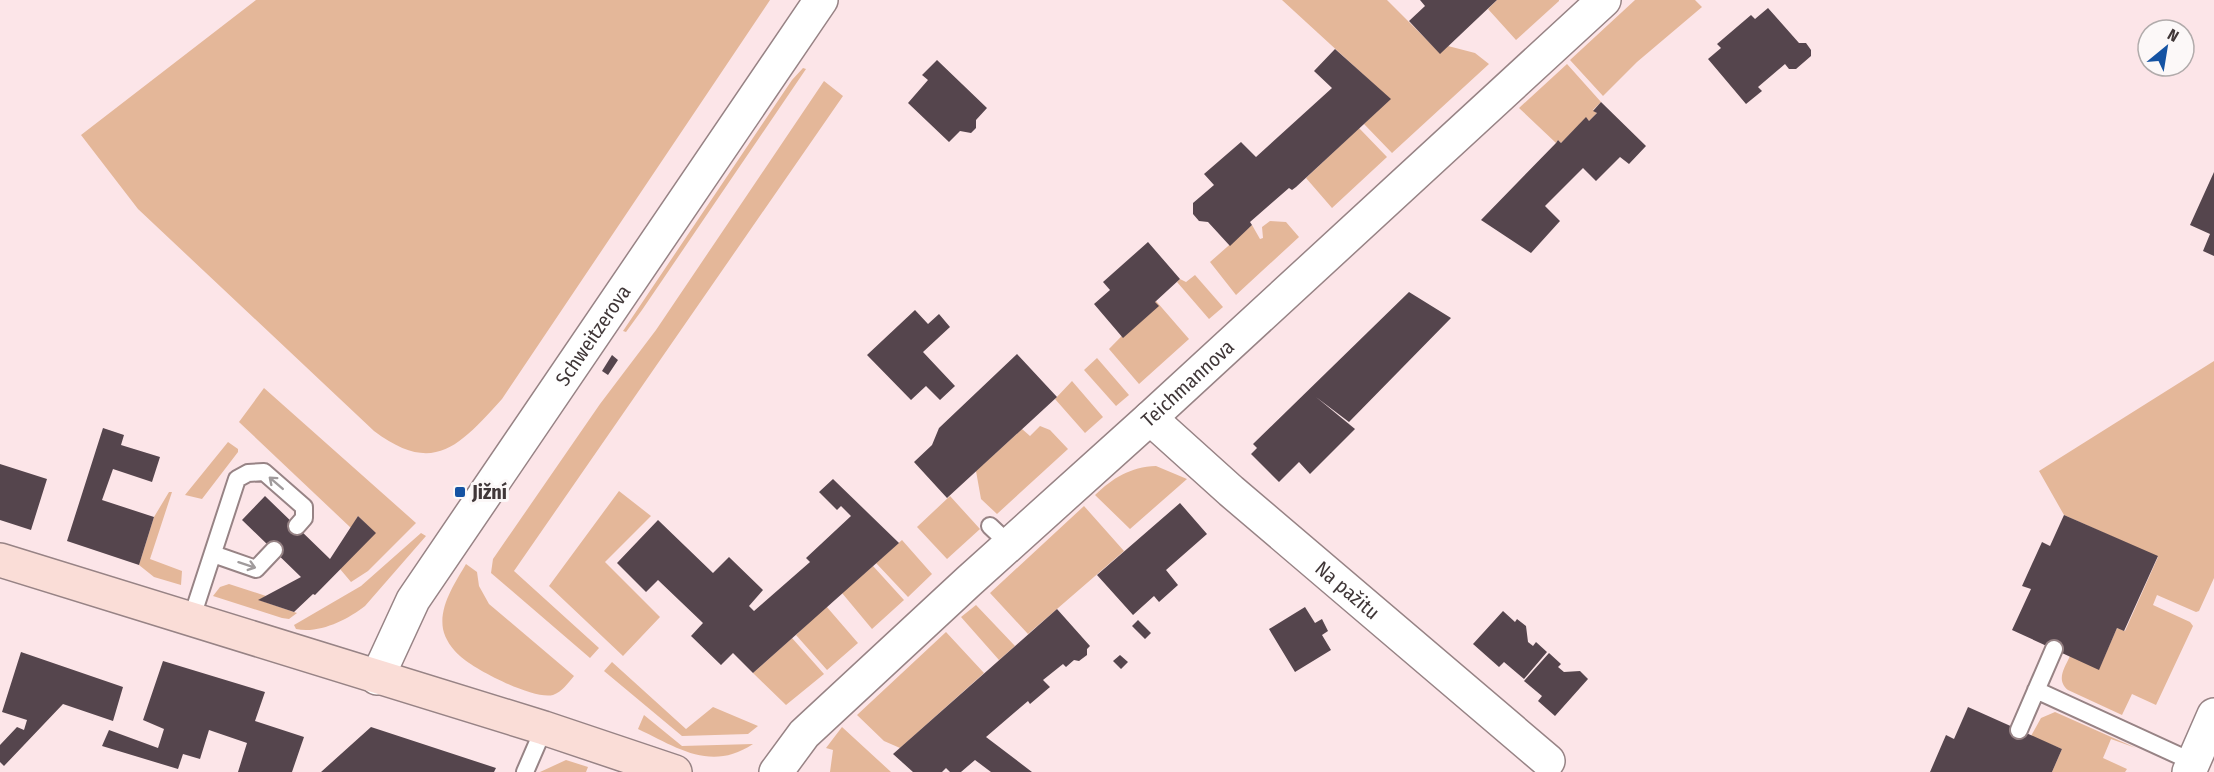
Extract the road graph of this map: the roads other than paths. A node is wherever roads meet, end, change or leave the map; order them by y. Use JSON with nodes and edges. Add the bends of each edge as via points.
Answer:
{"nodes":[{"id":1,"x":821,"y":0,"type":"edge"},
{"id":2,"x":1604,"y":0,"type":"edge"},
{"id":3,"x":1150,"y":418,"type":"junction"},
{"id":4,"x":297,"y":526,"type":"dead end"},
{"id":5,"x":274,"y":550,"type":"dead end"},
{"id":6,"x":213,"y":554,"type":"junction"},
{"id":7,"x":0,"y":560,"type":"edge"},
{"id":8,"x":191,"y":620,"type":"junction"},
{"id":9,"x":2054,"y":649,"type":"dead end"},
{"id":10,"x":377,"y":678,"type":"junction"},
{"id":11,"x":2036,"y":690,"type":"junction"},
{"id":12,"x":2214,"y":716,"type":"edge"},
{"id":13,"x":544,"y":728,"type":"junction"},
{"id":14,"x":2019,"y":730,"type":"dead end"},
{"id":15,"x":1548,"y":761,"type":"dead end"},
{"id":16,"x":2191,"y":767,"type":"edge"},
{"id":17,"x":525,"y":772,"type":"edge"},
{"id":18,"x":675,"y":772,"type":"edge"},
{"id":19,"x":776,"y":772,"type":"edge"}],
"edges":[{"from":1,"to":10,"type":"street","name":"Schweitzerova","via":[[413,600]]},
{"from":2,"to":3,"type":"street","name":"Teichmannova"},
{"from":3,"to":15,"type":"street","name":"Na pažitu"},
{"from":3,"to":19,"type":"street","name":"Teichmannova","via":[[999,535],[804,734]]},
{"from":4,"to":6,"type":"lane","one_way":true,"via":[[304,518],[304,507],[264,472],[248,473],[237,478]]},
{"from":6,"to":5,"type":"lane","one_way":true,"via":[[256,569]]},
{"from":6,"to":8,"type":"lane"},
{"from":7,"to":8,"type":"main road"},
{"from":8,"to":10,"type":"main road"},
{"from":9,"to":11,"type":"lane"},
{"from":10,"to":13,"type":"main road"},
{"from":11,"to":14,"type":"lane"},
{"from":11,"to":16,"type":"lane"},
{"from":12,"to":16,"type":"street"},
{"from":13,"to":17,"type":"lane"},
{"from":13,"to":18,"type":"main road"}]}
